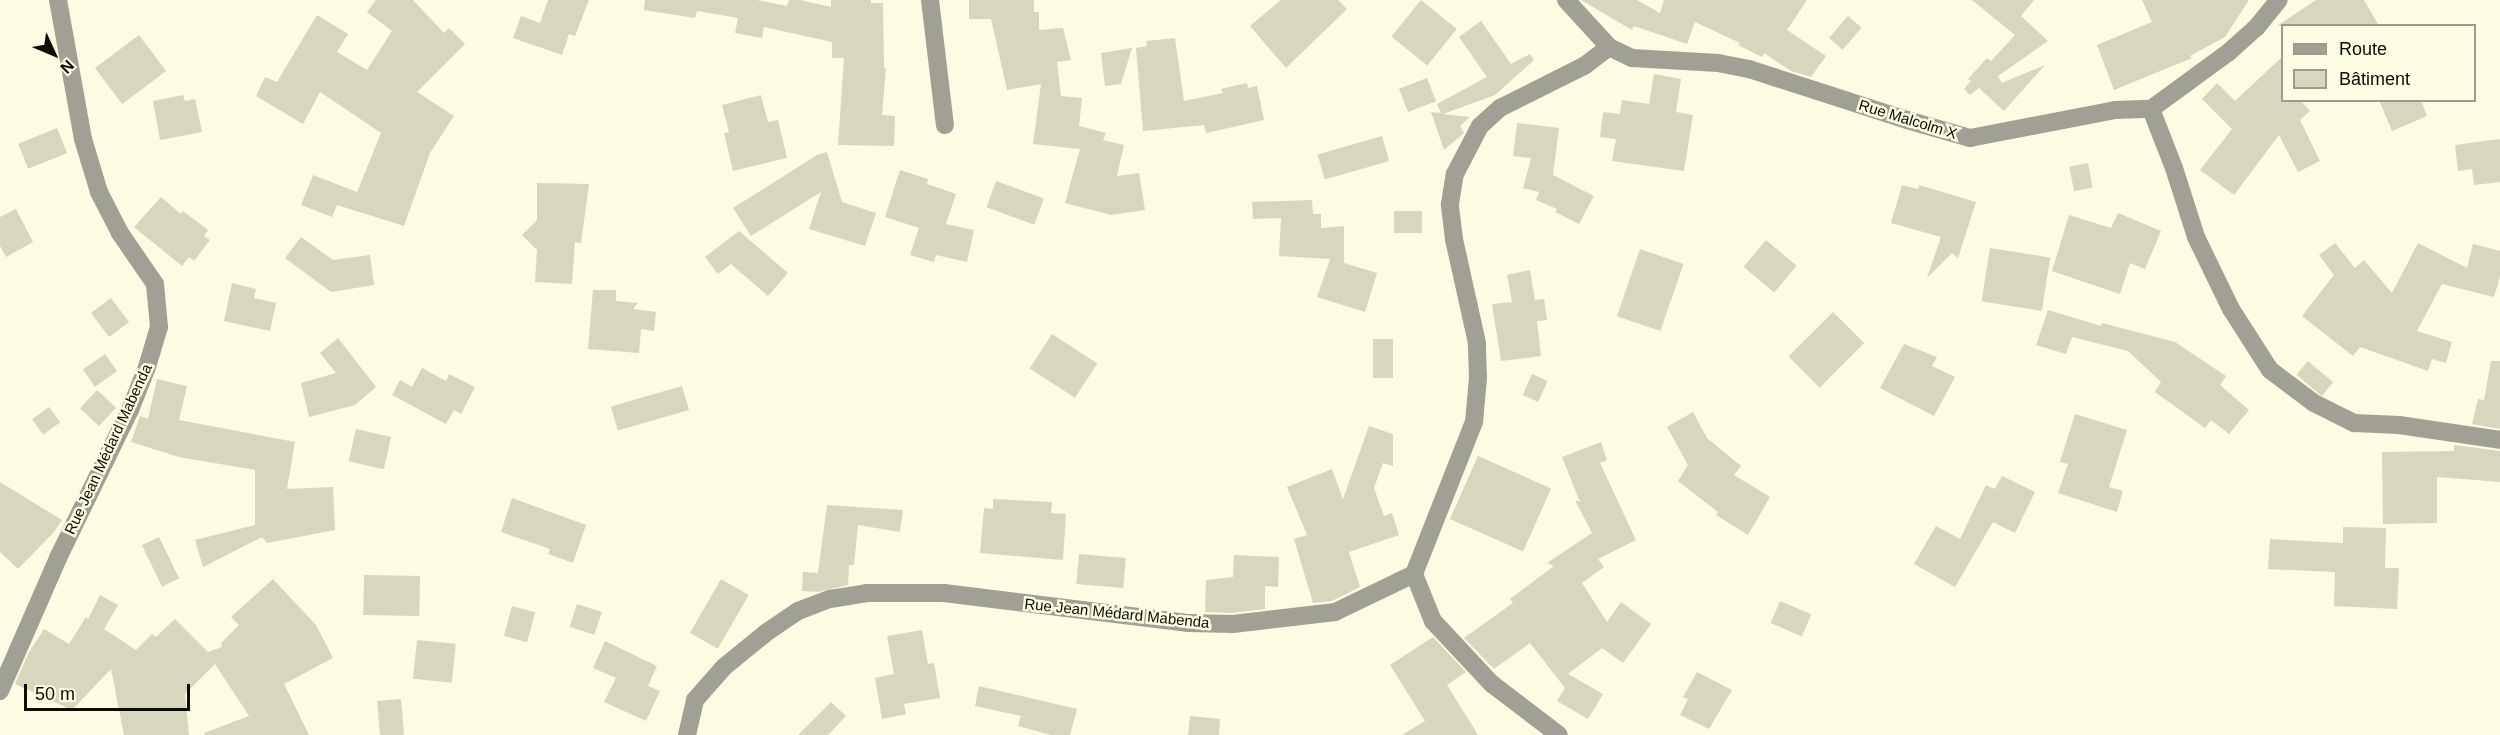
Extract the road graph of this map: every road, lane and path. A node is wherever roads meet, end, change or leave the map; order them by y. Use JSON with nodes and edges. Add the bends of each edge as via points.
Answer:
{"nodes":[{"id":1,"x":58,"y":0,"type":"edge"},
{"id":2,"x":930,"y":0,"type":"edge"},
{"id":3,"x":1566,"y":0,"type":"edge"},
{"id":4,"x":2279,"y":0,"type":"edge"},
{"id":5,"x":1609,"y":47,"type":"junction"},
{"id":6,"x":2151,"y":109,"type":"junction"},
{"id":7,"x":945,"y":125,"type":"dead end"},
{"id":8,"x":2500,"y":440,"type":"edge"},
{"id":9,"x":1414,"y":574,"type":"junction"},
{"id":10,"x":0,"y":691,"type":"edge"},
{"id":11,"x":687,"y":735,"type":"edge"},
{"id":12,"x":1559,"y":735,"type":"edge"}],
"edges":[{"from":1,"to":10,"type":"street","name":"Rue Jean Médard Mabenda","via":[[83,139],[99,192],[120,233],[155,284],[159,327],[130,410],[58,558]]},
{"from":2,"to":7,"type":"street"},
{"from":3,"to":5,"type":"street"},
{"from":4,"to":6,"type":"street","via":[[2229,52]]},
{"from":5,"to":6,"type":"street","name":"Rue Malcolm X","via":[[1632,58],[1718,63],[1749,69],[1970,138],[2115,110]]},
{"from":5,"to":9,"type":"street","via":[[1584,66],[1500,108],[1480,126],[1455,174],[1450,204],[1454,239],[1477,343],[1474,422]]},
{"from":6,"to":8,"type":"street","via":[[2175,168],[2196,237],[2231,309],[2270,370],[2314,403],[2354,423],[2399,425]]},
{"from":9,"to":11,"type":"street","name":"Rue Jean Médard Mabenda","via":[[1335,612],[1233,624],[1189,623],[944,592],[866,593],[830,599],[798,611],[724,667],[695,700]]},
{"from":9,"to":12,"type":"street","via":[[1433,621],[1492,684]]}]}
